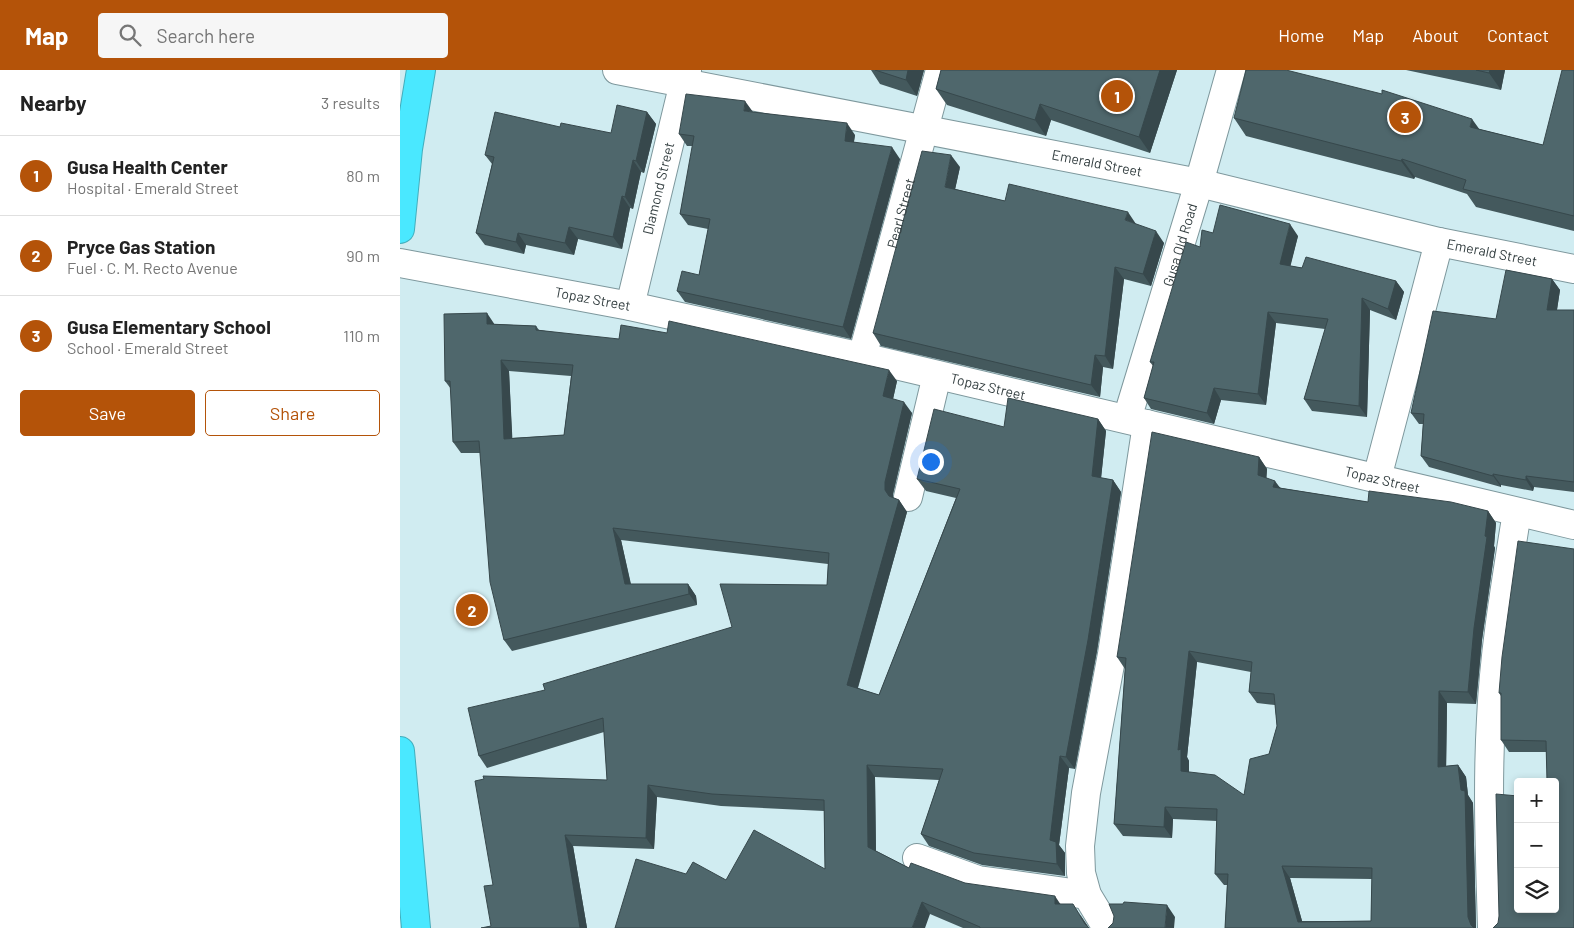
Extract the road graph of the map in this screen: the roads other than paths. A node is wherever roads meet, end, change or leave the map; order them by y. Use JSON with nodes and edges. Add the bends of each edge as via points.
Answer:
{"nodes":[{"id":1,"x":420,"y":70,"type":"edge"},
{"id":2,"x":617,"y":70,"type":"edge"},
{"id":3,"x":940,"y":70,"type":"edge"},
{"id":4,"x":1231,"y":70,"type":"edge"},
{"id":5,"x":685,"y":77,"type":"edge"},
{"id":6,"x":408,"y":96,"type":"edge"},
{"id":7,"x":924,"y":130,"type":"junction"},
{"id":8,"x":404,"y":148,"type":"edge"},
{"id":9,"x":1199,"y":182,"type":"junction"},
{"id":10,"x":400,"y":229,"type":"edge"},
{"id":11,"x":1439,"y":242,"type":"junction"},
{"id":12,"x":400,"y":263,"type":"edge"},
{"id":13,"x":1574,"y":269,"type":"edge"},
{"id":14,"x":630,"y":306,"type":"junction"},
{"id":15,"x":862,"y":357,"type":"junction"},
{"id":16,"x":937,"y":375,"type":"junction"},
{"id":17,"x":1137,"y":421,"type":"junction"},
{"id":18,"x":1377,"y":478,"type":"junction"},
{"id":19,"x":908,"y":496,"type":"dead end"},
{"id":20,"x":1517,"y":512,"type":"junction"},
{"id":21,"x":1574,"y":525,"type":"edge"},
{"id":22,"x":400,"y":751,"type":"edge"},
{"id":23,"x":917,"y":858,"type":"dead end"},
{"id":24,"x":1087,"y":895,"type":"junction"},
{"id":25,"x":416,"y":928,"type":"edge"},
{"id":26,"x":1108,"y":928,"type":"edge"},
{"id":27,"x":1492,"y":928,"type":"edge"}],
"edges":[{"from":1,"to":6,"type":"highway"},
{"from":2,"to":5,"type":"street","name":"Emerald Street"},
{"from":3,"to":7,"type":"street","name":"Pearl Street"},
{"from":4,"to":9,"type":"street","name":"Gusa Old Road"},
{"from":5,"to":7,"type":"street","name":"Emerald Street"},
{"from":5,"to":14,"type":"street","name":"Diamond Street"},
{"from":6,"to":8,"type":"highway"},
{"from":7,"to":9,"type":"street","name":"Emerald Street"},
{"from":7,"to":15,"type":"street","name":"Pearl Street"},
{"from":8,"to":10,"type":"highway"},
{"from":9,"to":11,"type":"street","name":"Emerald Street"},
{"from":9,"to":17,"type":"street","name":"Gusa Old Road"},
{"from":11,"to":13,"type":"street","name":"Emerald Street"},
{"from":11,"to":18,"type":"street"},
{"from":12,"to":14,"type":"street","name":"Topaz Street"},
{"from":14,"to":15,"type":"street","name":"Topaz Street"},
{"from":15,"to":16,"type":"street","name":"Topaz Street"},
{"from":16,"to":17,"type":"street","name":"Topaz Street"},
{"from":16,"to":19,"type":"street"},
{"from":17,"to":18,"type":"street","name":"Topaz Street"},
{"from":17,"to":24,"type":"street","name":"Gusa Old Road","via":[[1112,654],[1086,793],[1080,846],[1081,873]]},
{"from":18,"to":20,"type":"street","name":"Topaz Street"},
{"from":20,"to":21,"type":"street","name":"Topaz Street"},
{"from":20,"to":27,"type":"street","via":[[1499,623],[1490,719]]},
{"from":22,"to":25,"type":"highway"},
{"from":23,"to":24,"type":"street","via":[[978,880]]},
{"from":24,"to":26,"type":"street","name":"Gusa Old Road"}]}
